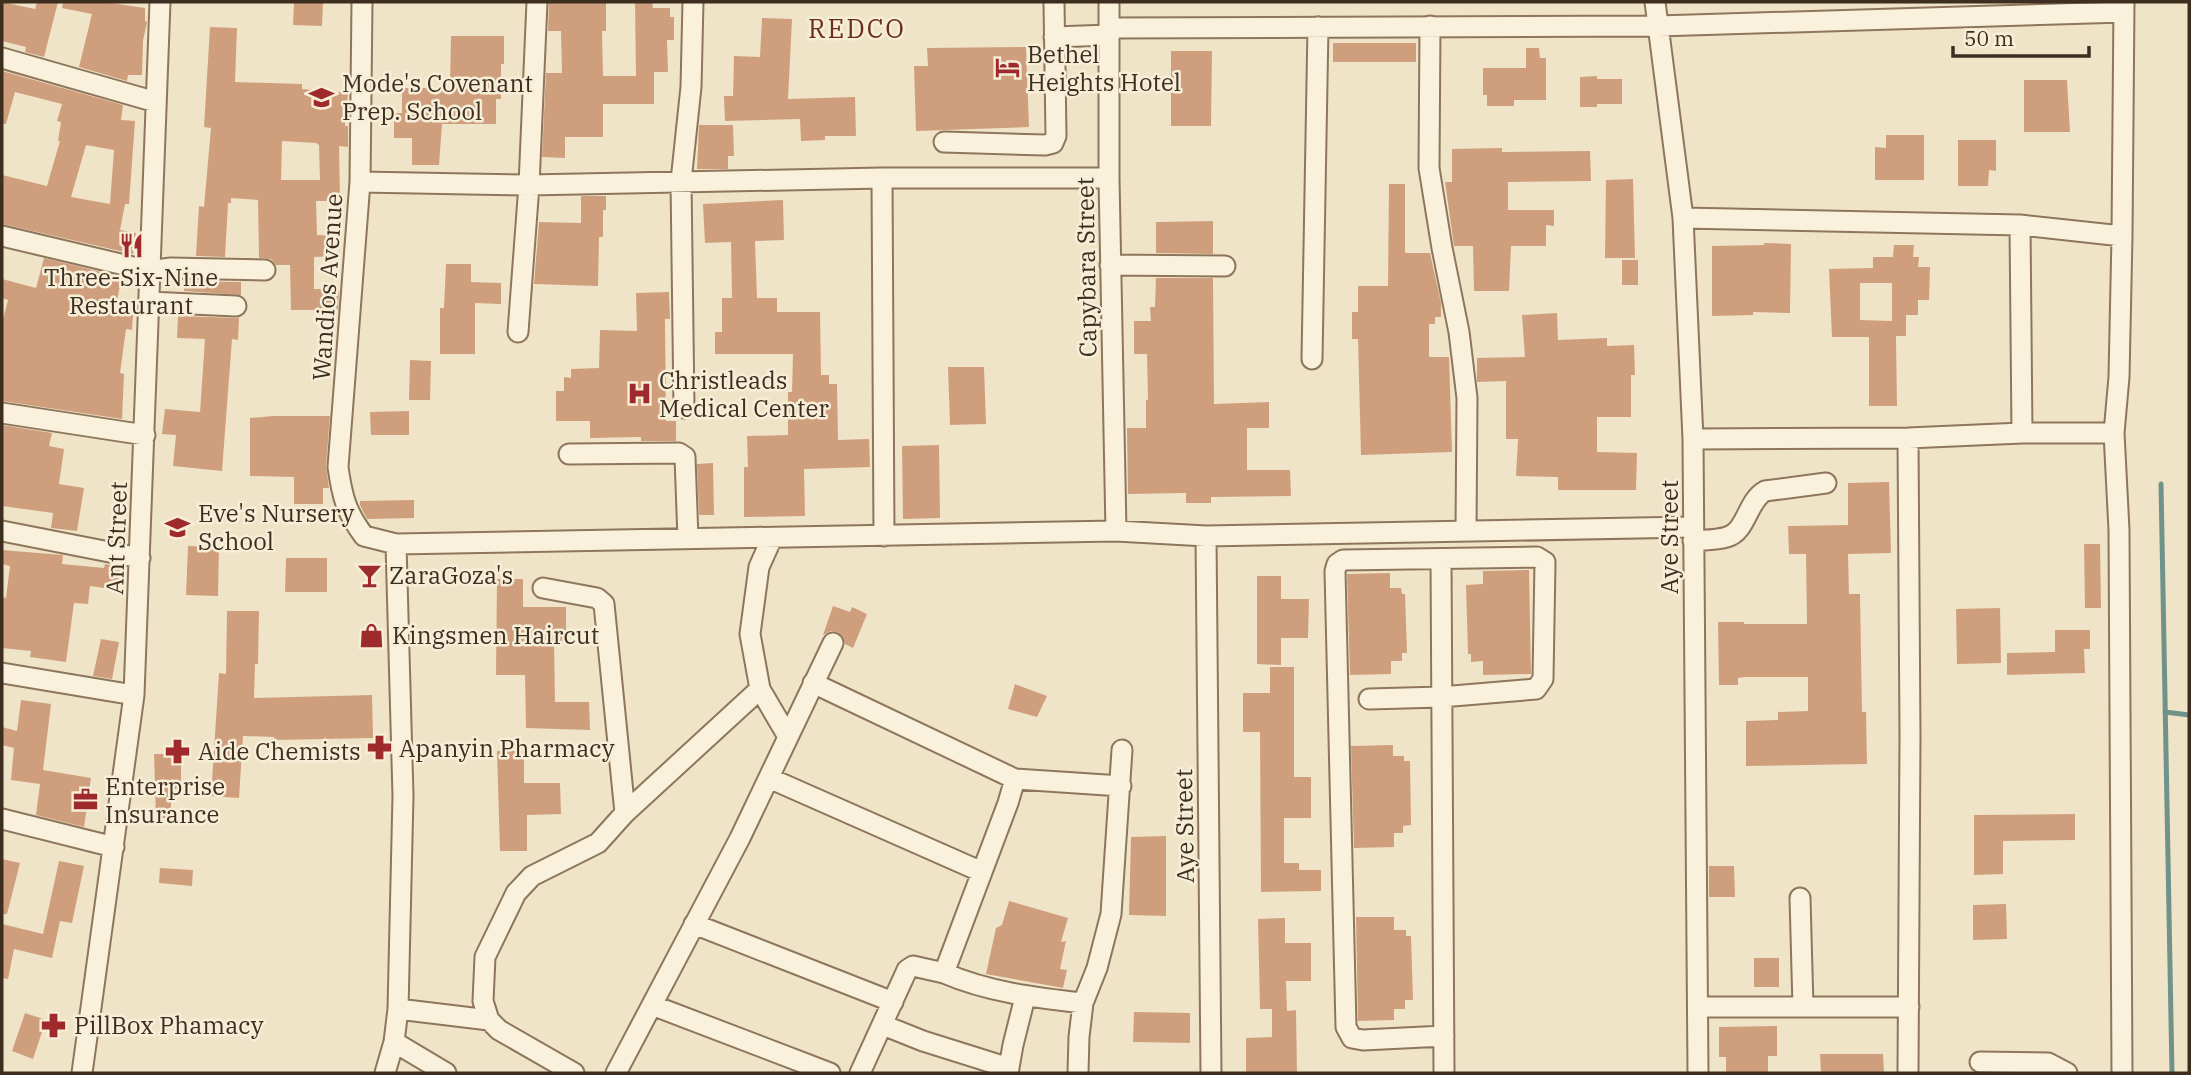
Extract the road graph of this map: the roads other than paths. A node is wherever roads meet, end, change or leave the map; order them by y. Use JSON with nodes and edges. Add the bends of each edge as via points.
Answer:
{"nodes":[{"id":1,"x":160,"y":2,"type":"edge"},
{"id":2,"x":362,"y":2,"type":"edge"},
{"id":3,"x":537,"y":2,"type":"edge"},
{"id":4,"x":693,"y":2,"type":"edge"},
{"id":5,"x":1054,"y":2,"type":"edge"},
{"id":6,"x":1109,"y":2,"type":"edge"},
{"id":7,"x":1655,"y":2,"type":"edge"},
{"id":8,"x":2124,"y":7,"type":"edge"},
{"id":9,"x":1430,"y":26,"type":"junction"},
{"id":10,"x":1658,"y":26,"type":"junction"},
{"id":11,"x":1318,"y":27,"type":"junction"},
{"id":12,"x":1110,"y":31,"type":"junction"},
{"id":13,"x":1054,"y":37,"type":"junction"},
{"id":14,"x":2,"y":58,"type":"edge"},
{"id":15,"x":156,"y":102,"type":"junction"},
{"id":16,"x":944,"y":142,"type":"dead end"},
{"id":17,"x":882,"y":178,"type":"junction"},
{"id":18,"x":1109,"y":178,"type":"junction"},
{"id":19,"x":681,"y":181,"type":"junction"},
{"id":20,"x":359,"y":182,"type":"junction"},
{"id":21,"x":528,"y":185,"type":"junction"},
{"id":22,"x":1683,"y":218,"type":"junction"},
{"id":23,"x":2020,"y":225,"type":"junction"},
{"id":24,"x":2,"y":236,"type":"edge"},
{"id":25,"x":2122,"y":236,"type":"junction"},
{"id":26,"x":1110,"y":265,"type":"junction"},
{"id":27,"x":1225,"y":267,"type":"dead end"},
{"id":28,"x":265,"y":270,"type":"dead end"},
{"id":29,"x":150,"y":271,"type":"junction"},
{"id":30,"x":149,"y":302,"type":"junction"},
{"id":31,"x":236,"y":306,"type":"dead end"},
{"id":32,"x":518,"y":332,"type":"dead end"},
{"id":33,"x":1312,"y":359,"type":"dead end"},
{"id":34,"x":684,"y":408,"type":"dead end"},
{"id":35,"x":2,"y":412,"type":"edge"},
{"id":36,"x":2022,"y":433,"type":"junction"},
{"id":37,"x":2114,"y":433,"type":"junction"},
{"id":38,"x":145,"y":435,"type":"junction"},
{"id":39,"x":1908,"y":438,"type":"junction"},
{"id":40,"x":1693,"y":439,"type":"junction"},
{"id":41,"x":569,"y":454,"type":"dead end"},
{"id":42,"x":1826,"y":484,"type":"dead end"},
{"id":43,"x":2,"y":531,"type":"edge"},
{"id":44,"x":1116,"y":531,"type":"junction"},
{"id":45,"x":1466,"y":531,"type":"junction"},
{"id":46,"x":1693,"y":534,"type":"junction"},
{"id":47,"x":884,"y":536,"type":"junction"},
{"id":48,"x":1206,"y":536,"type":"junction"},
{"id":49,"x":772,"y":538,"type":"junction"},
{"id":50,"x":688,"y":539,"type":"junction"},
{"id":51,"x":396,"y":544,"type":"junction"},
{"id":52,"x":140,"y":558,"type":"junction"},
{"id":53,"x":1441,"y":559,"type":"junction"},
{"id":54,"x":543,"y":588,"type":"dead end"},
{"id":55,"x":833,"y":643,"type":"dead end"},
{"id":56,"x":2,"y":673,"type":"edge"},
{"id":57,"x":813,"y":683,"type":"junction"},
{"id":58,"x":760,"y":690,"type":"junction"},
{"id":59,"x":134,"y":695,"type":"junction"},
{"id":60,"x":1441,"y":697,"type":"junction"},
{"id":61,"x":1369,"y":699,"type":"dead end"},
{"id":62,"x":787,"y":735,"type":"junction"},
{"id":63,"x":1122,"y":751,"type":"dead end"},
{"id":64,"x":769,"y":778,"type":"junction"},
{"id":65,"x":1014,"y":779,"type":"junction"},
{"id":66,"x":1121,"y":786,"type":"junction"},
{"id":67,"x":625,"y":813,"type":"junction"},
{"id":68,"x":2,"y":819,"type":"edge"},
{"id":69,"x":114,"y":847,"type":"junction"},
{"id":70,"x":982,"y":872,"type":"junction"},
{"id":71,"x":1800,"y":898,"type":"dead end"},
{"id":72,"x":694,"y":925,"type":"junction"},
{"id":73,"x":944,"y":974,"type":"junction"},
{"id":74,"x":1025,"y":997,"type":"junction"},
{"id":75,"x":893,"y":1002,"type":"junction"},
{"id":76,"x":1083,"y":1003,"type":"junction"},
{"id":77,"x":652,"y":1005,"type":"junction"},
{"id":78,"x":1699,"y":1007,"type":"junction"},
{"id":79,"x":1803,"y":1007,"type":"junction"},
{"id":80,"x":1909,"y":1007,"type":"junction"},
{"id":81,"x":398,"y":1009,"type":"junction"},
{"id":82,"x":489,"y":1020,"type":"junction"},
{"id":83,"x":884,"y":1025,"type":"junction"},
{"id":84,"x":1444,"y":1036,"type":"junction"},
{"id":85,"x":394,"y":1042,"type":"junction"},
{"id":86,"x":1980,"y":1062,"type":"dead end"},
{"id":87,"x":1009,"y":1071,"type":"edge"},
{"id":88,"x":82,"y":1073,"type":"edge"},
{"id":89,"x":385,"y":1073,"type":"edge"},
{"id":90,"x":446,"y":1073,"type":"edge"},
{"id":91,"x":574,"y":1073,"type":"edge"},
{"id":92,"x":616,"y":1073,"type":"edge"},
{"id":93,"x":830,"y":1073,"type":"edge"},
{"id":94,"x":860,"y":1073,"type":"edge"},
{"id":95,"x":1078,"y":1073,"type":"edge"},
{"id":96,"x":1212,"y":1073,"type":"edge"},
{"id":97,"x":1444,"y":1073,"type":"edge"},
{"id":98,"x":1698,"y":1073,"type":"edge"},
{"id":99,"x":1908,"y":1073,"type":"edge"},
{"id":100,"x":2067,"y":1073,"type":"edge"},
{"id":101,"x":2122,"y":1073,"type":"edge"}],
"edges":[{"from":1,"to":15,"type":"street","name":"Ant Street"},
{"from":2,"to":20,"type":"street","name":"Wandios Avenue"},
{"from":3,"to":21,"type":"street"},
{"from":4,"to":19,"type":"street","via":[[691,87]]},
{"from":5,"to":13,"type":"street"},
{"from":6,"to":12,"type":"street","name":"Capybara Street"},
{"from":7,"to":10,"type":"street","name":"Aye Street"},
{"from":8,"to":10,"type":"street"},
{"from":8,"to":25,"type":"street"},
{"from":9,"to":10,"type":"street"},
{"from":9,"to":11,"type":"street"},
{"from":9,"to":45,"type":"street","via":[[1429,168],[1459,331],[1466,398]]},
{"from":10,"to":22,"type":"street","name":"Aye Street"},
{"from":11,"to":12,"type":"street"},
{"from":11,"to":33,"type":"street"},
{"from":12,"to":13,"type":"street"},
{"from":12,"to":18,"type":"street","name":"Capybara Street"},
{"from":13,"to":16,"type":"street","via":[[1053,143]]},
{"from":14,"to":15,"type":"street"},
{"from":15,"to":29,"type":"street","name":"Ant Street"},
{"from":17,"to":18,"type":"street"},
{"from":17,"to":19,"type":"street"},
{"from":17,"to":47,"type":"street"},
{"from":18,"to":26,"type":"street","name":"Capybara Street"},
{"from":19,"to":21,"type":"street"},
{"from":19,"to":34,"type":"street"},
{"from":20,"to":21,"type":"street"},
{"from":20,"to":51,"type":"street","name":"Wandios Avenue","via":[[338,467],[343,500],[364,536]]},
{"from":21,"to":32,"type":"street"},
{"from":22,"to":23,"type":"street"},
{"from":22,"to":40,"type":"street","name":"Aye Street"},
{"from":23,"to":25,"type":"street"},
{"from":23,"to":36,"type":"street"},
{"from":24,"to":29,"type":"street"},
{"from":25,"to":37,"type":"street"},
{"from":26,"to":27,"type":"street"},
{"from":26,"to":44,"type":"street","name":"Capybara Street"},
{"from":28,"to":29,"type":"street"},
{"from":29,"to":30,"type":"street","name":"Ant Street"},
{"from":30,"to":31,"type":"street"},
{"from":30,"to":38,"type":"street","name":"Ant Street"},
{"from":35,"to":38,"type":"street"},
{"from":36,"to":37,"type":"street"},
{"from":36,"to":39,"type":"street"},
{"from":37,"to":101,"type":"street","via":[[2119,530]]},
{"from":38,"to":52,"type":"street","name":"Ant Street"},
{"from":39,"to":40,"type":"street"},
{"from":39,"to":80,"type":"street"},
{"from":40,"to":46,"type":"street","name":"Aye Street"},
{"from":41,"to":50,"type":"street","via":[[679,453],[685,457]]},
{"from":42,"to":46,"type":"street","name":"Wandios Avenue","via":[[1765,491],[1758,495],[1737,533],[1727,537]]},
{"from":43,"to":52,"type":"street"},
{"from":44,"to":47,"type":"street","name":"Wandios Avenue"},
{"from":44,"to":48,"type":"street","name":"Wandios Avenue"},
{"from":45,"to":46,"type":"street","name":"Wandios Avenue"},
{"from":45,"to":48,"type":"street","name":"Wandios Avenue"},
{"from":46,"to":78,"type":"street","name":"Aye Street"},
{"from":47,"to":49,"type":"street","name":"Wandios Avenue"},
{"from":48,"to":96,"type":"street","name":"Aye Street"},
{"from":49,"to":50,"type":"street","name":"Wandios Avenue"},
{"from":49,"to":58,"type":"street","via":[[759,567],[750,634]]},
{"from":50,"to":51,"type":"street","name":"Wandios Avenue"},
{"from":51,"to":81,"type":"street","via":[[403,796]]},
{"from":52,"to":59,"type":"street","name":"Ant Street"},
{"from":53,"to":60,"type":"street"},
{"from":53,"to":60,"type":"street","via":[[1538,557],[1545,562],[1543,679],[1536,689]]},
{"from":53,"to":84,"type":"street","via":[[1343,560],[1335,570],[1346,1027],[1352,1038],[1363,1040]]},
{"from":54,"to":67,"type":"street","via":[[597,598],[604,604]]},
{"from":55,"to":57,"type":"street"},
{"from":56,"to":59,"type":"street"},
{"from":57,"to":62,"type":"street"},
{"from":57,"to":65,"type":"street"},
{"from":58,"to":62,"type":"street"},
{"from":58,"to":67,"type":"street"},
{"from":59,"to":69,"type":"street","name":"Ant Street"},
{"from":60,"to":61,"type":"street"},
{"from":60,"to":84,"type":"street"},
{"from":62,"to":64,"type":"street"},
{"from":63,"to":66,"type":"street"},
{"from":64,"to":70,"type":"street"},
{"from":64,"to":72,"type":"street"},
{"from":65,"to":66,"type":"street"},
{"from":65,"to":70,"type":"street"},
{"from":66,"to":76,"type":"street","via":[[1111,914]]},
{"from":67,"to":82,"type":"street","via":[[597,843],[532,876],[516,893],[485,957],[483,1001]]},
{"from":68,"to":69,"type":"street"},
{"from":69,"to":88,"type":"street","name":"Ant Street"},
{"from":70,"to":73,"type":"street"},
{"from":71,"to":79,"type":"street"},
{"from":72,"to":75,"type":"street"},
{"from":72,"to":77,"type":"street"},
{"from":73,"to":74,"type":"street"},
{"from":73,"to":75,"type":"street","via":[[913,966]]},
{"from":74,"to":76,"type":"street"},
{"from":74,"to":87,"type":"street"},
{"from":75,"to":83,"type":"street"},
{"from":76,"to":95,"type":"street"},
{"from":77,"to":92,"type":"street"},
{"from":77,"to":93,"type":"street"},
{"from":78,"to":79,"type":"street"},
{"from":78,"to":98,"type":"street","name":"Aye Street"},
{"from":79,"to":80,"type":"street"},
{"from":80,"to":99,"type":"street"},
{"from":81,"to":82,"type":"street"},
{"from":81,"to":85,"type":"street"},
{"from":82,"to":91,"type":"street"},
{"from":83,"to":87,"type":"street"},
{"from":83,"to":94,"type":"street"},
{"from":84,"to":97,"type":"street"},
{"from":85,"to":89,"type":"street"},
{"from":85,"to":90,"type":"street"},
{"from":86,"to":100,"type":"street","via":[[2048,1063]]}]}
